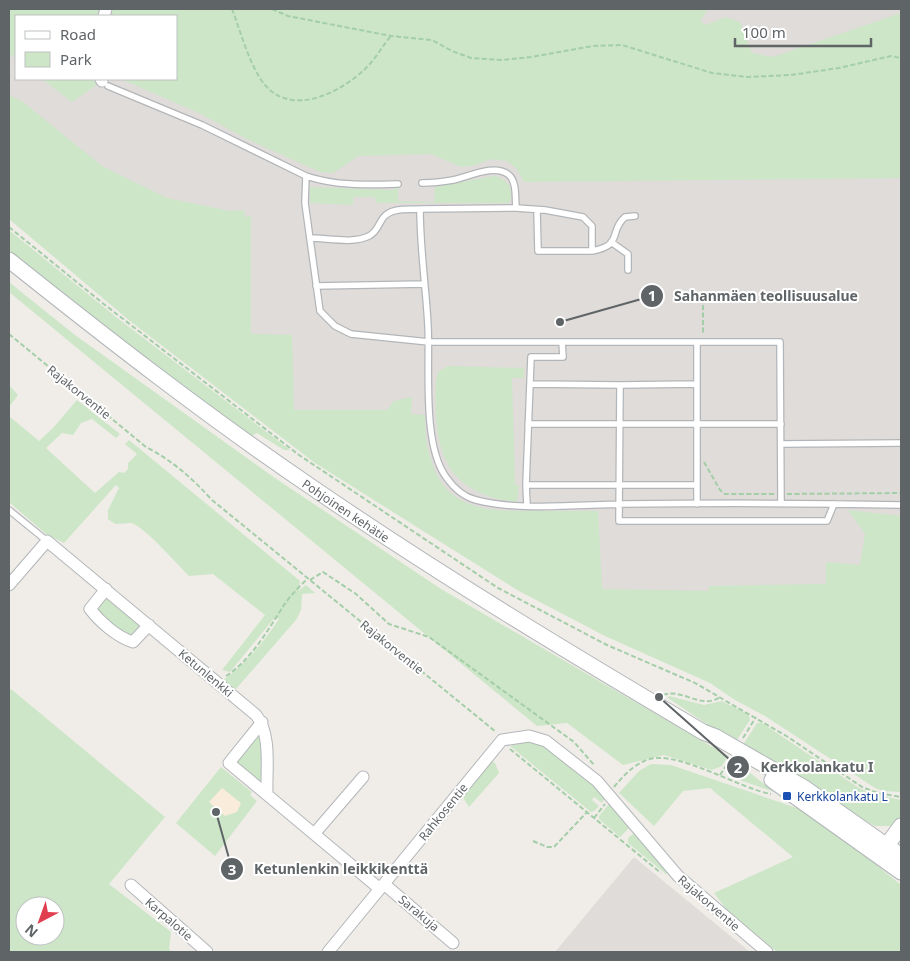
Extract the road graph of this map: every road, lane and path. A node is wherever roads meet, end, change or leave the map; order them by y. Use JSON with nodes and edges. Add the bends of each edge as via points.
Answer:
{"nodes":[{"id":1,"x":232,"y":9,"type":"edge"},
{"id":2,"x":272,"y":9,"type":"edge"},
{"id":3,"x":390,"y":36,"type":"junction"},
{"id":4,"x":901,"y":58,"type":"edge"},
{"id":5,"x":104,"y":82,"type":"edge"},
{"id":6,"x":306,"y":176,"type":"junction"},
{"id":7,"x":422,"y":183,"type":"dead end"},
{"id":8,"x":398,"y":184,"type":"dead end"},
{"id":9,"x":516,"y":208,"type":"junction"},
{"id":10,"x":420,"y":209,"type":"junction"},
{"id":11,"x":537,"y":210,"type":"junction"},
{"id":12,"x":635,"y":216,"type":"dead end"},
{"id":13,"x":9,"y":227,"type":"edge"},
{"id":14,"x":310,"y":238,"type":"junction"},
{"id":15,"x":611,"y":242,"type":"junction"},
{"id":16,"x":592,"y":251,"type":"junction"},
{"id":17,"x":9,"y":260,"type":"edge"},
{"id":18,"x":628,"y":270,"type":"dead end"},
{"id":19,"x":424,"y":284,"type":"junction"},
{"id":20,"x":316,"y":286,"type":"junction"},
{"id":21,"x":704,"y":305,"type":"dead end"},
{"id":22,"x":9,"y":334,"type":"edge"},
{"id":23,"x":429,"y":342,"type":"junction"},
{"id":24,"x":562,"y":342,"type":"junction"},
{"id":25,"x":700,"y":342,"type":"junction"},
{"id":26,"x":530,"y":384,"type":"junction"},
{"id":27,"x":697,"y":384,"type":"junction"},
{"id":28,"x":620,"y":385,"type":"junction"},
{"id":29,"x":697,"y":423,"type":"junction"},
{"id":30,"x":528,"y":424,"type":"junction"},
{"id":31,"x":620,"y":424,"type":"junction"},
{"id":32,"x":781,"y":424,"type":"junction"},
{"id":33,"x":901,"y":443,"type":"edge"},
{"id":34,"x":781,"y":444,"type":"junction"},
{"id":35,"x":704,"y":462,"type":"dead end"},
{"id":36,"x":526,"y":485,"type":"junction"},
{"id":37,"x":619,"y":485,"type":"junction"},
{"id":38,"x":697,"y":485,"type":"junction"},
{"id":39,"x":901,"y":493,"type":"edge"},
{"id":40,"x":781,"y":494,"type":"junction"},
{"id":41,"x":781,"y":503,"type":"junction"},
{"id":42,"x":619,"y":504,"type":"junction"},
{"id":43,"x":697,"y":504,"type":"junction"},
{"id":44,"x":834,"y":504,"type":"junction"},
{"id":45,"x":526,"y":505,"type":"junction"},
{"id":46,"x":901,"y":505,"type":"edge"},
{"id":47,"x":9,"y":510,"type":"edge"},
{"id":48,"x":47,"y":541,"type":"junction"},
{"id":49,"x":308,"y":579,"type":"junction"},
{"id":50,"x":9,"y":585,"type":"edge"},
{"id":51,"x":106,"y":589,"type":"junction"},
{"id":52,"x":149,"y":625,"type":"junction"},
{"id":53,"x":214,"y":680,"type":"junction"},
{"id":54,"x":659,"y":697,"type":"dead end"},
{"id":55,"x":720,"y":697,"type":"junction"},
{"id":56,"x":756,"y":717,"type":"junction"},
{"id":57,"x":262,"y":722,"type":"junction"},
{"id":58,"x":743,"y":739,"type":"dead end"},
{"id":59,"x":502,"y":740,"type":"junction"},
{"id":60,"x":731,"y":758,"type":"dead end"},
{"id":61,"x":597,"y":768,"type":"dead end"},
{"id":62,"x":720,"y":775,"type":"junction"},
{"id":63,"x":363,"y":777,"type":"dead end"},
{"id":64,"x":608,"y":780,"type":"dead end"},
{"id":65,"x":612,"y":791,"type":"junction"},
{"id":66,"x":267,"y":794,"type":"junction"},
{"id":67,"x":777,"y":795,"type":"dead end"},
{"id":68,"x":901,"y":797,"type":"edge"},
{"id":69,"x":587,"y":812,"type":"junction"},
{"id":70,"x":594,"y":818,"type":"junction"},
{"id":71,"x":901,"y":826,"type":"edge"},
{"id":72,"x":314,"y":834,"type":"junction"},
{"id":73,"x":532,"y":841,"type":"dead end"},
{"id":74,"x":894,"y":856,"type":"edge"},
{"id":75,"x":668,"y":878,"type":"dead end"},
{"id":76,"x":131,"y":885,"type":"dead end"},
{"id":77,"x":382,"y":886,"type":"junction"},
{"id":78,"x":453,"y":943,"type":"dead end"},
{"id":79,"x":208,"y":952,"type":"edge"},
{"id":80,"x":328,"y":952,"type":"edge"},
{"id":81,"x":767,"y":952,"type":"edge"}],
"edges":[{"from":1,"to":3,"type":"path","via":[[257,73],[271,92],[289,100],[310,100],[332,92],[365,69]]},
{"from":2,"to":3,"type":"path","via":[[288,16]]},
{"from":3,"to":4,"type":"path","via":[[432,40],[471,58],[502,60],[593,46],[622,45],[712,73],[747,77],[800,74],[891,56]]},
{"from":5,"to":6,"type":"lane"},
{"from":6,"to":8,"type":"lane","via":[[324,182],[358,185]]},
{"from":6,"to":14,"type":"lane","via":[[305,203]]},
{"from":7,"to":9,"type":"lane","via":[[453,180],[489,170],[501,171],[512,181]]},
{"from":9,"to":10,"type":"lane"},
{"from":9,"to":11,"type":"lane"},
{"from":10,"to":14,"type":"lane","via":[[392,211],[370,236],[360,239]]},
{"from":10,"to":19,"type":"lane"},
{"from":11,"to":16,"type":"lane","via":[[582,217],[592,226]]},
{"from":11,"to":16,"type":"lane","via":[[538,251]]},
{"from":12,"to":15,"type":"lane","via":[[625,217],[618,223],[616,237]]},
{"from":13,"to":55,"type":"path","via":[[104,305],[299,455],[459,563],[565,624]]},
{"from":14,"to":20,"type":"lane"},
{"from":15,"to":16,"type":"lane","via":[[606,248]]},
{"from":15,"to":18,"type":"lane","via":[[628,254]]},
{"from":17,"to":74,"type":"main road","name":"Pohjoinen kehätie","via":[[190,400],[312,488],[423,561],[703,732],[803,787]]},
{"from":19,"to":20,"type":"lane"},
{"from":19,"to":23,"type":"lane"},
{"from":20,"to":23,"type":"lane","via":[[320,311],[335,326],[350,334]]},
{"from":21,"to":25,"type":"path"},
{"from":22,"to":49,"type":"path","name":"Rajakorventie","via":[[146,447],[170,459],[212,500]]},
{"from":23,"to":24,"type":"lane"},
{"from":23,"to":45,"type":"lane","via":[[431,436],[445,476],[457,490],[474,500]]},
{"from":24,"to":25,"type":"lane"},
{"from":24,"to":26,"type":"lane","via":[[563,357],[531,357]]},
{"from":25,"to":27,"type":"lane"},
{"from":25,"to":32,"type":"lane","via":[[780,342]]},
{"from":26,"to":28,"type":"lane"},
{"from":26,"to":30,"type":"lane"},
{"from":27,"to":28,"type":"lane"},
{"from":27,"to":29,"type":"lane"},
{"from":28,"to":31,"type":"lane"},
{"from":29,"to":31,"type":"lane"},
{"from":29,"to":32,"type":"lane"},
{"from":29,"to":38,"type":"lane"},
{"from":30,"to":31,"type":"lane"},
{"from":30,"to":36,"type":"lane"},
{"from":31,"to":37,"type":"lane"},
{"from":32,"to":34,"type":"lane"},
{"from":33,"to":34,"type":"lane"},
{"from":34,"to":40,"type":"lane"},
{"from":35,"to":40,"type":"path","via":[[725,494]]},
{"from":36,"to":37,"type":"lane"},
{"from":36,"to":45,"type":"lane"},
{"from":37,"to":38,"type":"lane"},
{"from":37,"to":42,"type":"lane"},
{"from":38,"to":43,"type":"lane"},
{"from":39,"to":40,"type":"path"},
{"from":40,"to":41,"type":"lane"},
{"from":41,"to":43,"type":"lane"},
{"from":41,"to":44,"type":"lane"},
{"from":42,"to":43,"type":"lane"},
{"from":42,"to":44,"type":"lane","via":[[619,521],[827,521]]},
{"from":42,"to":45,"type":"lane"},
{"from":44,"to":46,"type":"lane"},
{"from":47,"to":48,"type":"lane"},
{"from":48,"to":50,"type":"street"},
{"from":48,"to":51,"type":"street","name":"Ketunlenkki"},
{"from":49,"to":53,"type":"path","via":[[243,663],[223,678]]},
{"from":49,"to":59,"type":"path","name":"Rajakorventie"},
{"from":49,"to":61,"type":"path","via":[[323,572],[356,594],[389,624],[428,637],[574,742]]},
{"from":51,"to":52,"type":"street","name":"Ketunlenkki"},
{"from":51,"to":52,"type":"street","via":[[90,609],[96,616],[124,639],[133,642]]},
{"from":52,"to":53,"type":"street","name":"Ketunlenkki"},
{"from":53,"to":57,"type":"street","name":"Ketunlenkki"},
{"from":54,"to":55,"type":"path","via":[[677,695],[704,703]]},
{"from":55,"to":56,"type":"path"},
{"from":56,"to":58,"type":"path"},
{"from":56,"to":68,"type":"path","via":[[862,786]]},
{"from":57,"to":66,"type":"street"},
{"from":57,"to":66,"type":"street","via":[[229,762]]},
{"from":59,"to":65,"type":"street","name":"Rajakorventie","via":[[529,736],[546,742]]},
{"from":59,"to":69,"type":"path"},
{"from":59,"to":77,"type":"street","name":"Rahkosentie"},
{"from":60,"to":62,"type":"path"},
{"from":62,"to":65,"type":"path","via":[[659,758],[629,771]]},
{"from":62,"to":67,"type":"path"},
{"from":63,"to":72,"type":"street"},
{"from":64,"to":65,"type":"path"},
{"from":65,"to":70,"type":"path"},
{"from":65,"to":81,"type":"street","name":"Rajakorventie","via":[[678,876]]},
{"from":66,"to":72,"type":"street"},
{"from":69,"to":70,"type":"path"},
{"from":69,"to":73,"type":"path","via":[[554,847],[547,848]]},
{"from":70,"to":75,"type":"path"},
{"from":71,"to":74,"type":"main road"},
{"from":72,"to":77,"type":"street"},
{"from":76,"to":79,"type":"street","name":"Karpalotie"},
{"from":77,"to":78,"type":"street","name":"Sarakuja"},
{"from":77,"to":80,"type":"street","name":"Rahkosentie"}]}
